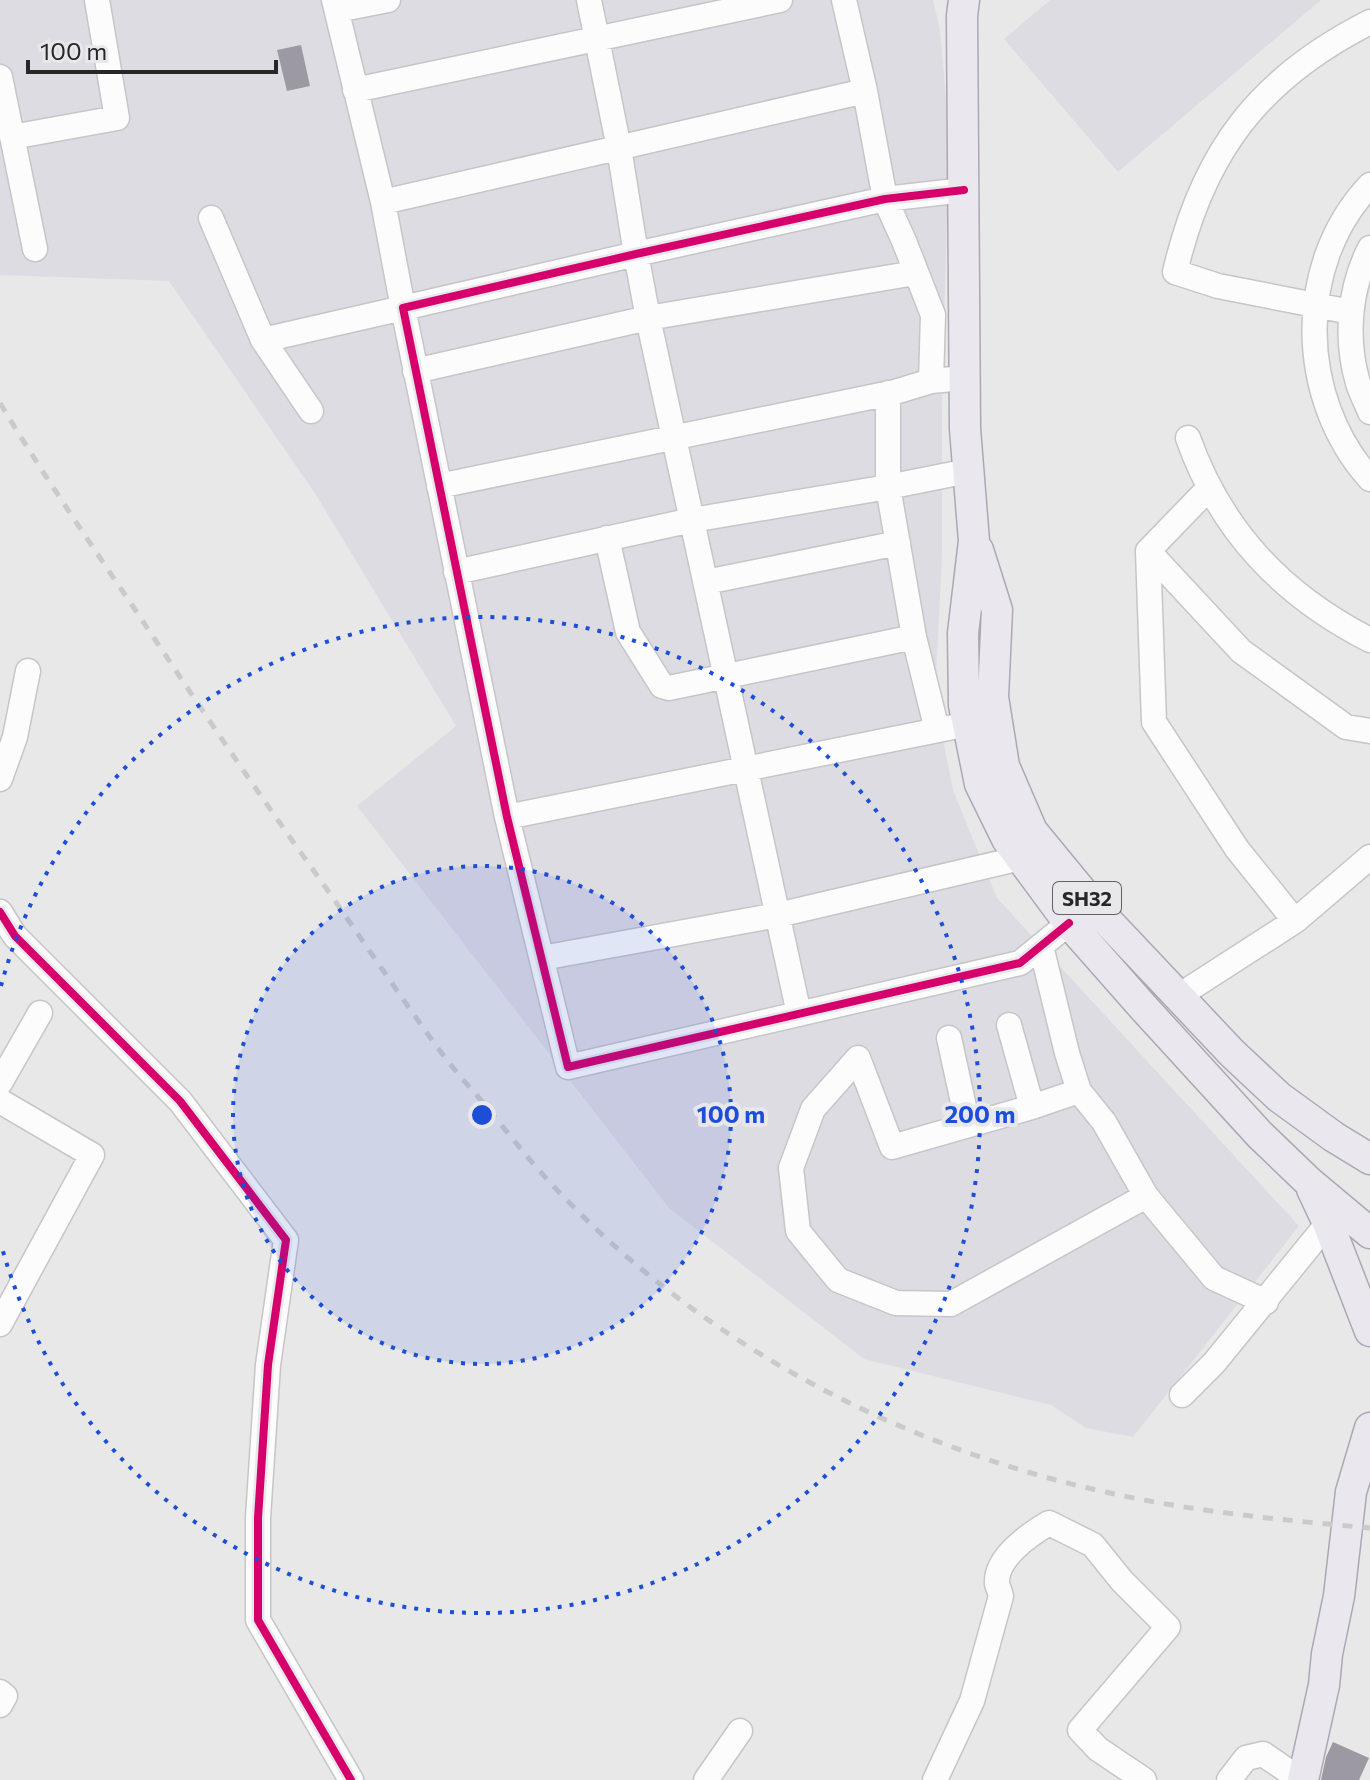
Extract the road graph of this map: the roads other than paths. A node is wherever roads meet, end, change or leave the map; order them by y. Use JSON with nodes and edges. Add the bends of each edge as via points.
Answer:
{"nodes":[{"id":1,"x":97,"y":0,"type":"edge"},
{"id":2,"x":388,"y":0,"type":"edge"},
{"id":3,"x":589,"y":0,"type":"edge"},
{"id":4,"x":780,"y":0,"type":"edge"},
{"id":5,"x":844,"y":0,"type":"edge"},
{"id":6,"x":335,"y":5,"type":"edge"},
{"id":7,"x":961,"y":5,"type":"edge"},
{"id":8,"x":1370,"y":22,"type":"edge"},
{"id":9,"x":597,"y":40,"type":"junction"},
{"id":10,"x":0,"y":77,"type":"edge"},
{"id":11,"x":355,"y":90,"type":"junction"},
{"id":12,"x":865,"y":91,"type":"junction"},
{"id":13,"x":12,"y":137,"type":"junction"},
{"id":14,"x":619,"y":148,"type":"junction"},
{"id":15,"x":1370,"y":185,"type":"edge"},
{"id":16,"x":964,"y":190,"type":"junction"},
{"id":17,"x":885,"y":199,"type":"junction"},
{"id":18,"x":383,"y":202,"type":"junction"},
{"id":19,"x":211,"y":218,"type":"dead end"},
{"id":20,"x":1370,"y":248,"type":"edge"},
{"id":21,"x":35,"y":249,"type":"dead end"},
{"id":22,"x":636,"y":254,"type":"junction"},
{"id":23,"x":915,"y":273,"type":"junction"},
{"id":24,"x":1316,"y":304,"type":"junction"},
{"id":25,"x":403,"y":308,"type":"junction"},
{"id":26,"x":1351,"y":312,"type":"junction"},
{"id":27,"x":648,"y":318,"type":"junction"},
{"id":28,"x":263,"y":340,"type":"junction"},
{"id":29,"x":415,"y":371,"type":"junction"},
{"id":30,"x":964,"y":378,"type":"junction"},
{"id":31,"x":931,"y":381,"type":"junction"},
{"id":32,"x":888,"y":393,"type":"junction"},
{"id":33,"x":311,"y":411,"type":"dead end"},
{"id":34,"x":1370,"y":412,"type":"edge"},
{"id":35,"x":674,"y":437,"type":"junction"},
{"id":36,"x":1188,"y":438,"type":"dead end"},
{"id":37,"x":968,"y":471,"type":"junction"},
{"id":38,"x":1370,"y":479,"type":"edge"},
{"id":39,"x":439,"y":486,"type":"junction"},
{"id":40,"x":888,"y":487,"type":"junction"},
{"id":41,"x":1209,"y":488,"type":"junction"},
{"id":42,"x":692,"y":520,"type":"junction"},
{"id":43,"x":607,"y":538,"type":"junction"},
{"id":44,"x":974,"y":541,"type":"junction"},
{"id":45,"x":898,"y":543,"type":"junction"},
{"id":46,"x":1148,"y":551,"type":"junction"},
{"id":47,"x":456,"y":572,"type":"junction"},
{"id":48,"x":706,"y":582,"type":"junction"},
{"id":49,"x":914,"y":637,"type":"junction"},
{"id":50,"x":1370,"y":640,"type":"edge"},
{"id":51,"x":28,"y":671,"type":"dead end"},
{"id":52,"x":726,"y":675,"type":"junction"},
{"id":53,"x":968,"y":724,"type":"junction"},
{"id":54,"x":937,"y":730,"type":"junction"},
{"id":55,"x":1370,"y":731,"type":"edge"},
{"id":56,"x":746,"y":768,"type":"junction"},
{"id":57,"x":0,"y":779,"type":"edge"},
{"id":58,"x":507,"y":817,"type":"junction"},
{"id":59,"x":1370,"y":857,"type":"edge"},
{"id":60,"x":1021,"y":858,"type":"junction"},
{"id":61,"x":0,"y":912,"type":"edge"},
{"id":62,"x":778,"y":915,"type":"junction"},
{"id":63,"x":1295,"y":921,"type":"junction"},
{"id":64,"x":1069,"y":923,"type":"junction"},
{"id":65,"x":1041,"y":946,"type":"junction"},
{"id":66,"x":542,"y":958,"type":"junction"},
{"id":67,"x":1177,"y":997,"type":"junction"},
{"id":68,"x":40,"y":1013,"type":"dead end"},
{"id":69,"x":799,"y":1014,"type":"junction"},
{"id":70,"x":1009,"y":1025,"type":"dead end"},
{"id":71,"x":949,"y":1038,"type":"dead end"},
{"id":72,"x":2,"y":1074,"type":"edge"},
{"id":73,"x":1079,"y":1091,"type":"junction"},
{"id":74,"x":0,"y":1101,"type":"edge"},
{"id":75,"x":1032,"y":1107,"type":"junction"},
{"id":76,"x":968,"y":1125,"type":"junction"},
{"id":77,"x":1370,"y":1159,"type":"edge"},
{"id":78,"x":1309,"y":1182,"type":"junction"},
{"id":79,"x":1146,"y":1196,"type":"junction"},
{"id":80,"x":1328,"y":1223,"type":"junction"},
{"id":81,"x":1370,"y":1233,"type":"edge"},
{"id":82,"x":1266,"y":1302,"type":"junction"},
{"id":83,"x":0,"y":1324,"type":"edge"},
{"id":84,"x":1370,"y":1331,"type":"edge"},
{"id":85,"x":1182,"y":1395,"type":"dead end"},
{"id":86,"x":1370,"y":1428,"type":"edge"},
{"id":87,"x":1370,"y":1466,"type":"edge"},
{"id":88,"x":1324,"y":1685,"type":"junction"},
{"id":89,"x":0,"y":1692,"type":"edge"},
{"id":90,"x":0,"y":1705,"type":"edge"},
{"id":91,"x":740,"y":1731,"type":"dead end"},
{"id":92,"x":351,"y":1780,"type":"edge"},
{"id":93,"x":706,"y":1780,"type":"edge"},
{"id":94,"x":935,"y":1780,"type":"edge"},
{"id":95,"x":1144,"y":1780,"type":"edge"},
{"id":96,"x":1229,"y":1780,"type":"edge"},
{"id":97,"x":1302,"y":1780,"type":"edge"}],
"edges":[{"from":1,"to":13,"type":"street","via":[[117,118]]},
{"from":2,"to":6,"type":"street"},
{"from":3,"to":9,"type":"street"},
{"from":4,"to":9,"type":"street"},
{"from":5,"to":12,"type":"street"},
{"from":6,"to":11,"type":"street"},
{"from":7,"to":16,"type":"main road","number":"SH32"},
{"from":8,"to":24,"type":"street","via":[[1309,57],[1254,107],[1196,201],[1175,272],[1218,286]]},
{"from":9,"to":11,"type":"street"},
{"from":9,"to":14,"type":"street"},
{"from":10,"to":13,"type":"street"},
{"from":11,"to":18,"type":"street"},
{"from":12,"to":14,"type":"street"},
{"from":12,"to":17,"type":"street"},
{"from":13,"to":21,"type":"street"},
{"from":14,"to":18,"type":"street"},
{"from":14,"to":22,"type":"street"},
{"from":15,"to":24,"type":"street","via":[[1332,244]]},
{"from":16,"to":17,"type":"street"},
{"from":16,"to":30,"type":"main road","number":"SH32"},
{"from":17,"to":22,"type":"street"},
{"from":17,"to":23,"type":"street"},
{"from":18,"to":25,"type":"street"},
{"from":19,"to":28,"type":"street"},
{"from":20,"to":26,"type":"street"},
{"from":22,"to":25,"type":"street"},
{"from":22,"to":27,"type":"street"},
{"from":23,"to":27,"type":"street"},
{"from":23,"to":31,"type":"street","via":[[933,315]]},
{"from":24,"to":26,"type":"street"},
{"from":24,"to":38,"type":"street","via":[[1316,363],[1322,391],[1345,445]]},
{"from":25,"to":28,"type":"street"},
{"from":25,"to":29,"type":"street"},
{"from":26,"to":34,"type":"street","via":[[1353,359]]},
{"from":27,"to":29,"type":"street"},
{"from":27,"to":35,"type":"street"},
{"from":28,"to":33,"type":"street"},
{"from":29,"to":39,"type":"street"},
{"from":30,"to":31,"type":"street"},
{"from":30,"to":37,"type":"main road","number":"SH32"},
{"from":31,"to":32,"type":"street"},
{"from":32,"to":35,"type":"street"},
{"from":32,"to":40,"type":"street"},
{"from":35,"to":39,"type":"street"},
{"from":35,"to":42,"type":"street"},
{"from":36,"to":41,"type":"street"},
{"from":37,"to":40,"type":"street"},
{"from":37,"to":44,"type":"main road","number":"SH32"},
{"from":39,"to":47,"type":"street"},
{"from":40,"to":42,"type":"street"},
{"from":40,"to":45,"type":"street"},
{"from":41,"to":46,"type":"street"},
{"from":41,"to":50,"type":"street","via":[[1244,541],[1288,588]]},
{"from":42,"to":43,"type":"street"},
{"from":42,"to":48,"type":"street"},
{"from":43,"to":47,"type":"street"},
{"from":43,"to":52,"type":"street","via":[[628,632],[662,686]]},
{"from":44,"to":53,"type":"main road","number":"SH32","via":[[963,633]]},
{"from":44,"to":67,"type":"main road","number":"SH32","via":[[997,610],[993,697],[1004,766],[1032,831]]},
{"from":45,"to":48,"type":"street"},
{"from":45,"to":49,"type":"street"},
{"from":46,"to":55,"type":"street","via":[[1241,651],[1346,727]]},
{"from":46,"to":63,"type":"street","via":[[1154,722],[1237,849]]},
{"from":47,"to":58,"type":"street"},
{"from":48,"to":52,"type":"street"},
{"from":49,"to":52,"type":"street"},
{"from":49,"to":54,"type":"street"},
{"from":51,"to":57,"type":"street"},
{"from":52,"to":56,"type":"street"},
{"from":53,"to":54,"type":"street"},
{"from":53,"to":60,"type":"main road","number":"SH32","via":[[980,784]]},
{"from":54,"to":56,"type":"street"},
{"from":56,"to":58,"type":"street"},
{"from":56,"to":62,"type":"street"},
{"from":58,"to":66,"type":"street"},
{"from":59,"to":63,"type":"street"},
{"from":60,"to":62,"type":"street"},
{"from":60,"to":64,"type":"main road","number":"SH32"},
{"from":61,"to":92,"type":"street","via":[[15,936],[180,1101],[286,1240],[268,1365],[258,1620]]},
{"from":62,"to":66,"type":"street"},
{"from":62,"to":69,"type":"street"},
{"from":63,"to":67,"type":"street"},
{"from":64,"to":65,"type":"street"},
{"from":64,"to":78,"type":"main road","number":"SH32"},
{"from":65,"to":69,"type":"street","via":[[1020,963]]},
{"from":65,"to":73,"type":"street"},
{"from":66,"to":69,"type":"street","via":[[568,1067]]},
{"from":67,"to":77,"type":"main road","number":"SH32","via":[[1279,1097]]},
{"from":68,"to":72,"type":"street"},
{"from":70,"to":75,"type":"street"},
{"from":71,"to":76,"type":"street"},
{"from":73,"to":75,"type":"street"},
{"from":73,"to":79,"type":"street","via":[[1104,1122]]},
{"from":74,"to":83,"type":"street","via":[[92,1155]]},
{"from":75,"to":76,"type":"street"},
{"from":76,"to":79,"type":"street","via":[[892,1147],[858,1058],[813,1109],[791,1168],[798,1231],[838,1280],[896,1303],[951,1304]]},
{"from":78,"to":80,"type":"main road","number":"SH32"},
{"from":78,"to":81,"type":"main road","number":"SH32"},
{"from":79,"to":82,"type":"street","via":[[1214,1278]]},
{"from":80,"to":82,"type":"street"},
{"from":80,"to":84,"type":"main road","number":"SH32"},
{"from":82,"to":85,"type":"street"},
{"from":86,"to":88,"type":"main road","via":[[1351,1492]]},
{"from":87,"to":88,"type":"main road","via":[[1359,1508],[1350,1601],[1337,1657]]},
{"from":88,"to":97,"type":"main road"},
{"from":89,"to":90,"type":"street","via":[[5,1696]]},
{"from":91,"to":93,"type":"street"},
{"from":94,"to":95,"type":"street","via":[[972,1701],[1001,1596],[1000,1566],[1028,1535],[1049,1523],[1093,1545],[1168,1627],[1080,1730]]},
{"from":96,"to":97,"type":"street","via":[[1246,1758],[1263,1754]]}]}
